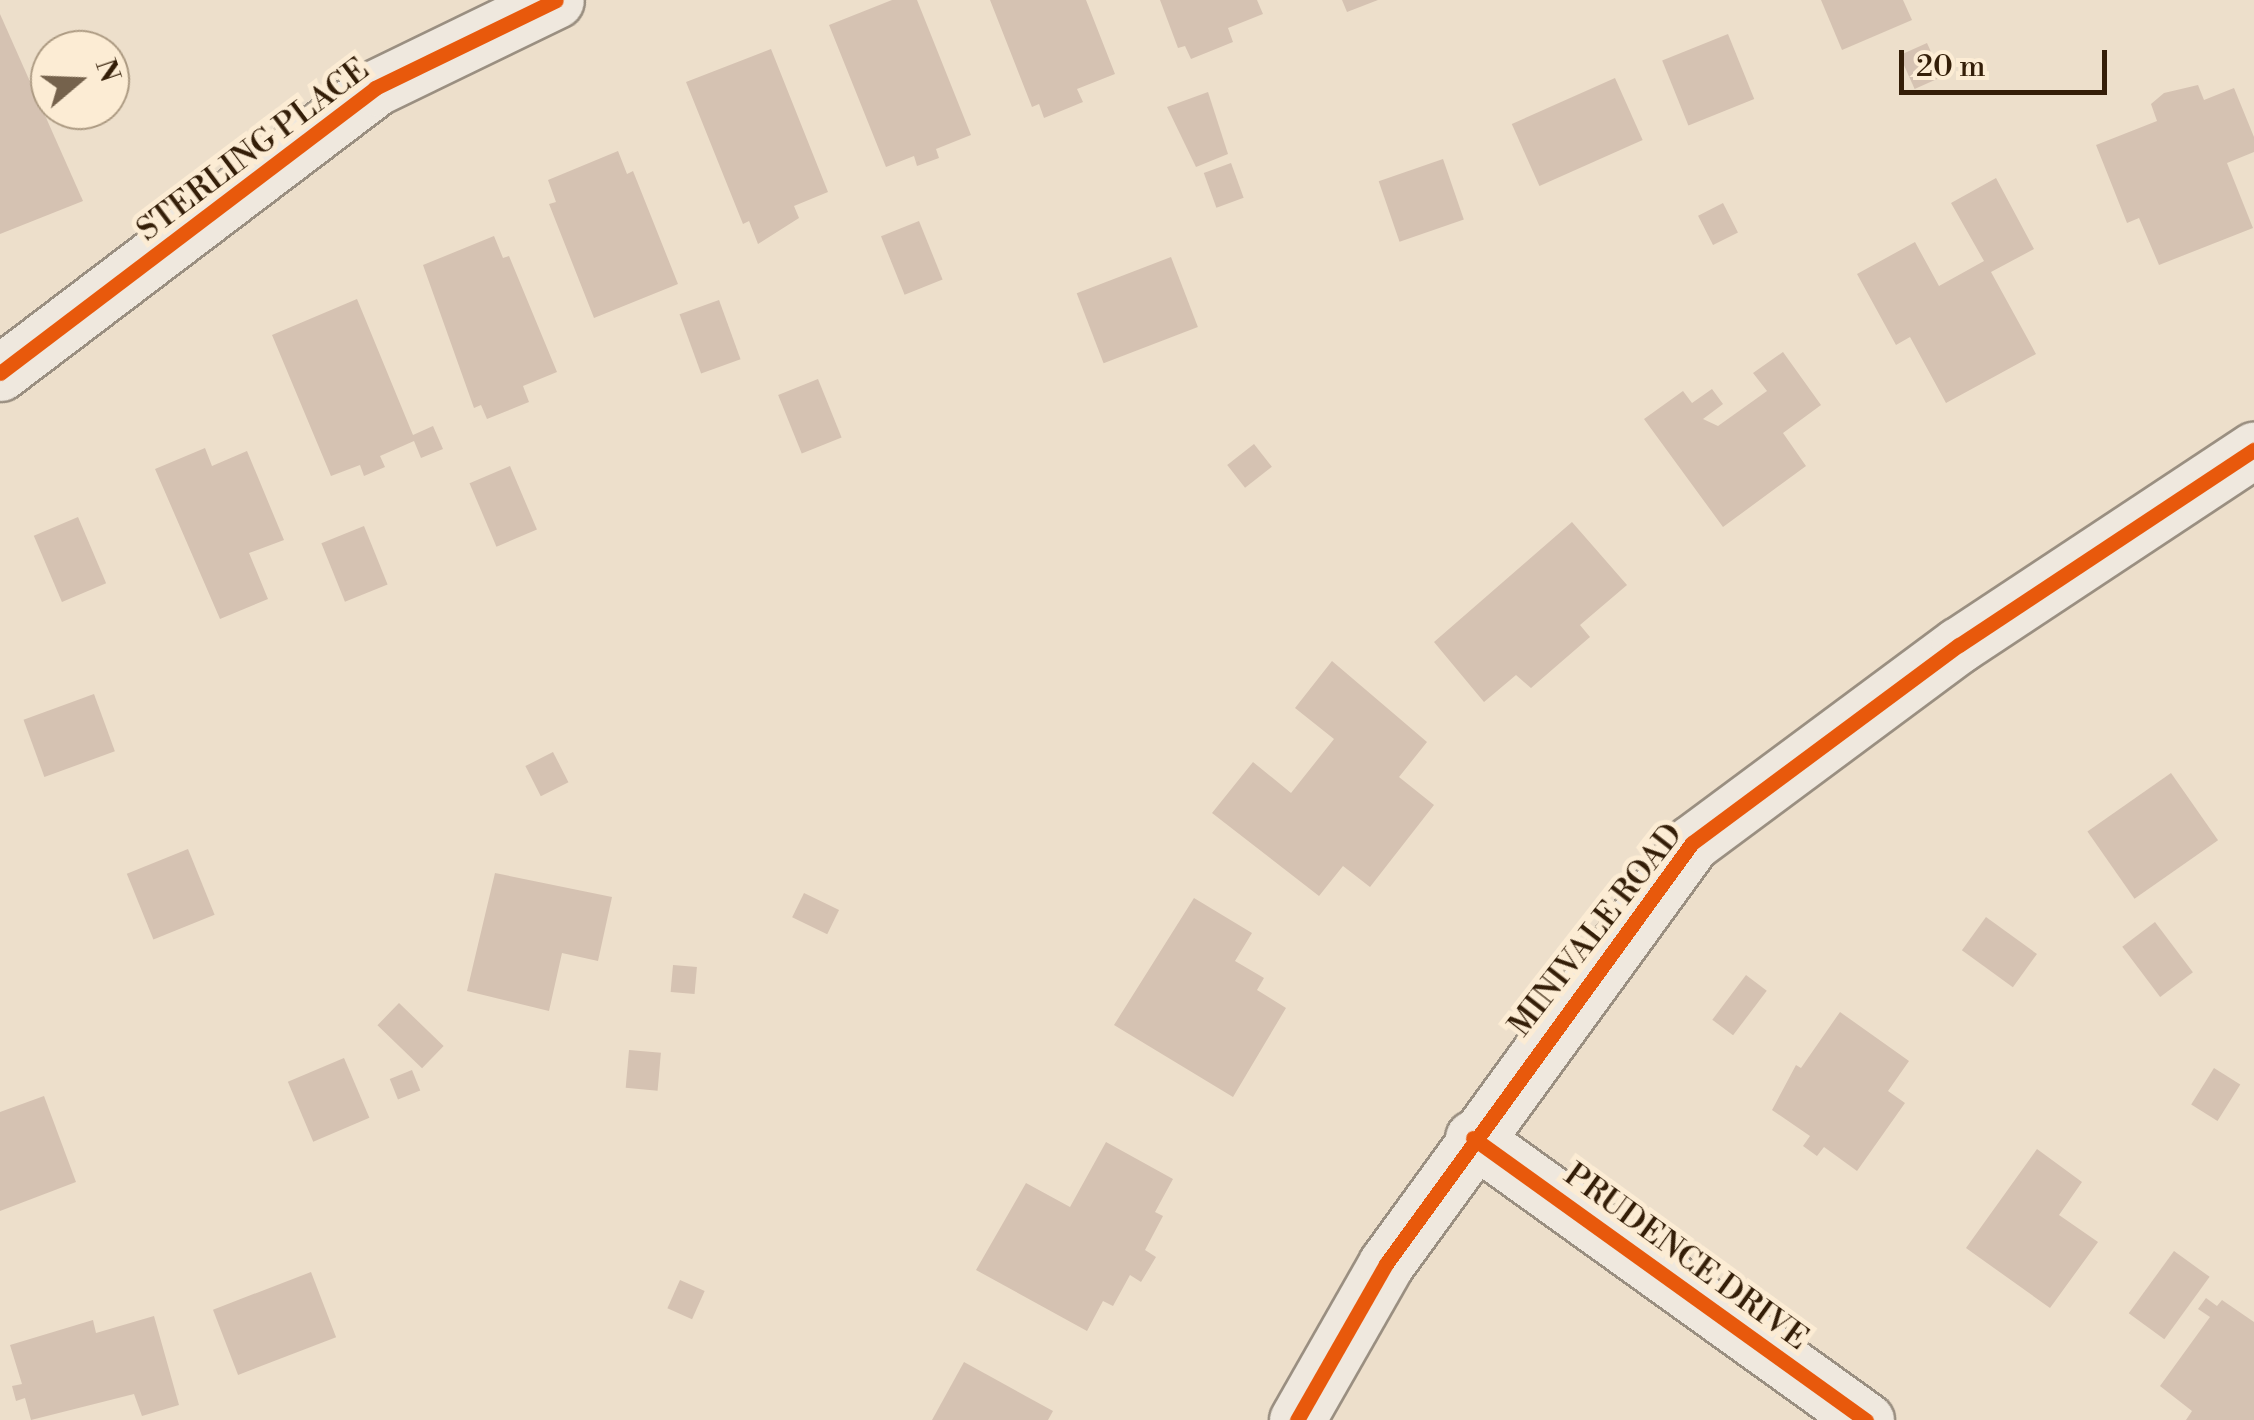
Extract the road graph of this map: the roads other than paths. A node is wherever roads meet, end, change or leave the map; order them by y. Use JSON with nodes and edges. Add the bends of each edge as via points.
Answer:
{"nodes":[{"id":1,"x":556,"y":0,"type":"edge"},
{"id":2,"x":0,"y":373,"type":"edge"},
{"id":3,"x":2254,"y":450,"type":"edge"},
{"id":4,"x":1473,"y":1138,"type":"junction"},
{"id":5,"x":1297,"y":1420,"type":"edge"},
{"id":6,"x":1866,"y":1420,"type":"edge"}],
"edges":[{"from":1,"to":2,"type":"street","name":"STERLING PLACE","via":[[375,88]]},
{"from":3,"to":4,"type":"street","name":"MINIVALE ROAD","via":[[1959,645],[1692,843]]},
{"from":4,"to":5,"type":"street","name":"MINIVALE ROAD","via":[[1386,1264]]},
{"from":4,"to":6,"type":"street","name":"PRUDENCE DRIVE"}]}
